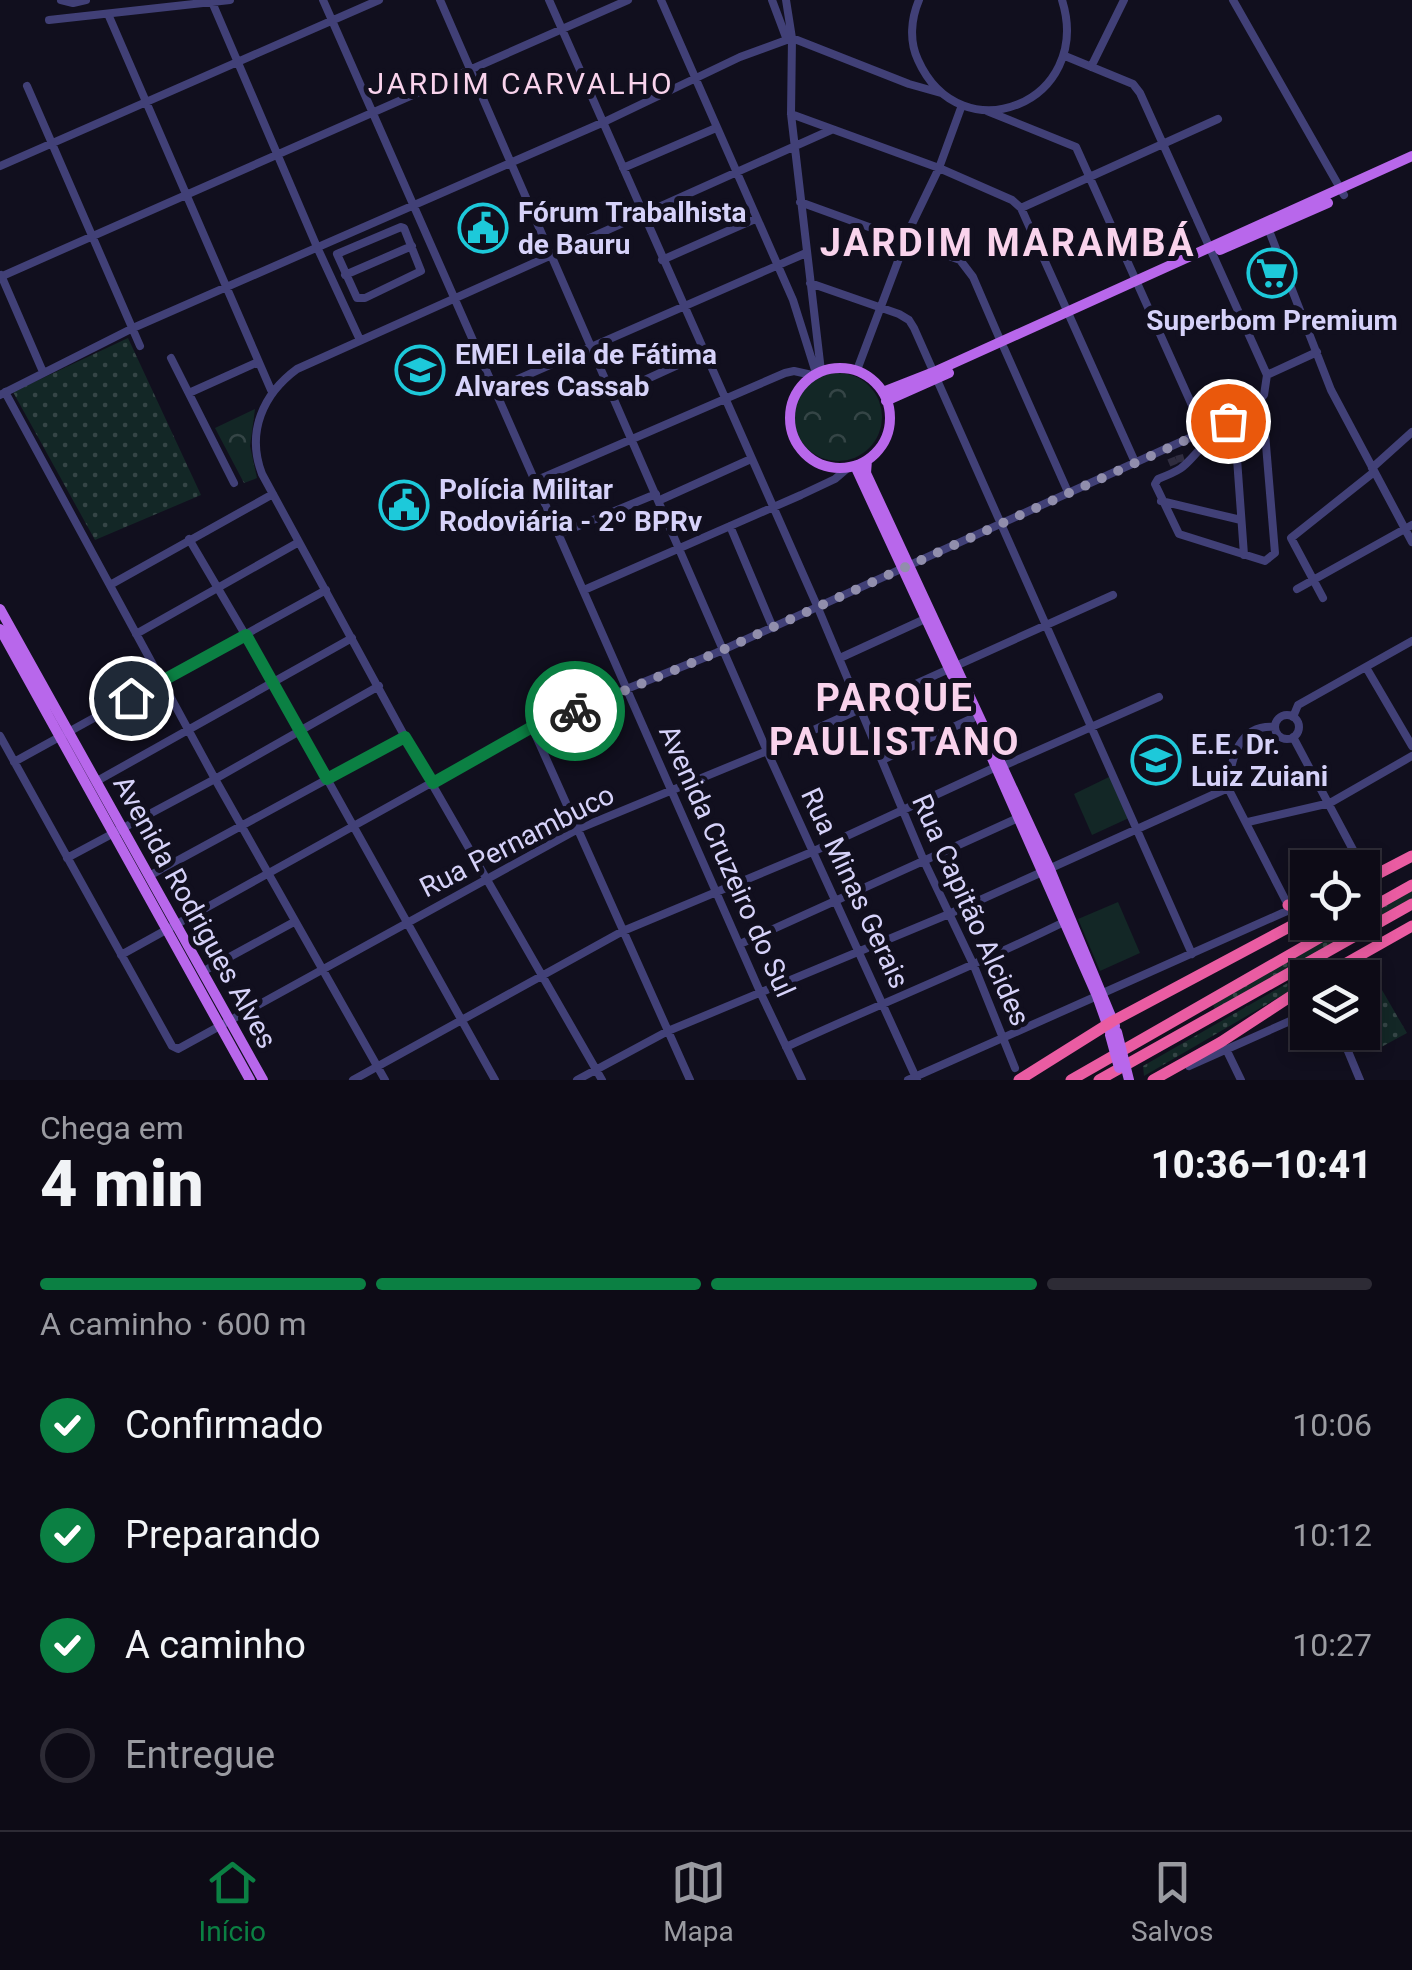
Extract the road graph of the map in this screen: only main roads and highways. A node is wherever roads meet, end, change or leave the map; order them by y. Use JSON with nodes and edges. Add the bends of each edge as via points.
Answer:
{"nodes":[{"id":1,"x":1412,"y":159,"type":"edge"},
{"id":2,"x":885,"y":397,"type":"junction"},
{"id":3,"x":867,"y":460,"type":"junction"},
{"id":4,"x":852,"y":466,"type":"junction"},
{"id":5,"x":904,"y":566,"type":"junction"},
{"id":6,"x":0,"y":609,"type":"edge"},
{"id":7,"x":0,"y":629,"type":"edge"},
{"id":8,"x":7,"y":641,"type":"edge"},
{"id":9,"x":952,"y":669,"type":"junction"},
{"id":10,"x":66,"y":734,"type":"junction"},
{"id":11,"x":999,"y":767,"type":"junction"},
{"id":12,"x":119,"y":830,"type":"junction"},
{"id":13,"x":1412,"y":856,"type":"edge"},
{"id":14,"x":1045,"y":869,"type":"junction"},
{"id":15,"x":1380,"y":872,"type":"edge"},
{"id":16,"x":1412,"y":885,"type":"edge"},
{"id":17,"x":1380,"y":904,"type":"edge"},
{"id":18,"x":1412,"y":904,"type":"edge"},
{"id":19,"x":170,"y":926,"type":"junction"},
{"id":20,"x":1412,"y":926,"type":"edge"},
{"id":21,"x":1290,"y":928,"type":"edge"},
{"id":22,"x":1315,"y":940,"type":"edge"},
{"id":23,"x":1352,"y":960,"type":"edge"},
{"id":24,"x":1100,"y":994,"type":"junction"},
{"id":25,"x":1290,"y":998,"type":"edge"},
{"id":26,"x":225,"y":1024,"type":"junction"},
{"id":27,"x":1112,"y":1028,"type":"junction"},
{"id":28,"x":1017,"y":1074,"type":"edge"},
{"id":29,"x":250,"y":1080,"type":"edge"},
{"id":30,"x":263,"y":1080,"type":"edge"},
{"id":31,"x":1072,"y":1080,"type":"edge"},
{"id":32,"x":1100,"y":1080,"type":"edge"},
{"id":33,"x":1126,"y":1080,"type":"edge"},
{"id":34,"x":1155,"y":1080,"type":"edge"}],
"edges":[{"from":1,"to":2,"type":"main road"},
{"from":2,"to":3,"type":"main road","via":[[888,431]]},
{"from":2,"to":4,"type":"main road","via":[[868,376],[844,367],[816,373],[794,396],[790,423],[800,448],[822,465]]},
{"from":3,"to":4,"type":"main road"},
{"from":3,"to":5,"type":"main road"},
{"from":4,"to":5,"type":"main road"},
{"from":5,"to":9,"type":"main road"},
{"from":5,"to":9,"type":"main road"},
{"from":6,"to":8,"type":"main road","name":"Avenida Rodrigues Alves"},
{"from":7,"to":8,"type":"main road","name":"Avenida Rodrigues Alves"},
{"from":8,"to":10,"type":"main road","name":"Avenida Rodrigues Alves"},
{"from":9,"to":11,"type":"main road"},
{"from":9,"to":11,"type":"main road"},
{"from":10,"to":12,"type":"main road","name":"Avenida Rodrigues Alves"},
{"from":10,"to":12,"type":"main road","name":"Avenida Rodrigues Alves"},
{"from":11,"to":14,"type":"main road"},
{"from":11,"to":14,"type":"main road"},
{"from":12,"to":19,"type":"main road","name":"Avenida Rodrigues Alves"},
{"from":12,"to":19,"type":"main road","name":"Avenida Rodrigues Alves"},
{"from":13,"to":15,"type":"highway"},
{"from":14,"to":24,"type":"main road"},
{"from":14,"to":24,"type":"main road"},
{"from":16,"to":17,"type":"highway"},
{"from":18,"to":32,"type":"highway"},
{"from":19,"to":26,"type":"main road","name":"Avenida Rodrigues Alves"},
{"from":19,"to":26,"type":"main road","name":"Avenida Rodrigues Alves","via":[[202,972]]},
{"from":20,"to":23,"type":"highway"},
{"from":21,"to":27,"type":"highway"},
{"from":22,"to":31,"type":"highway"},
{"from":24,"to":27,"type":"main road"},
{"from":25,"to":34,"type":"highway"},
{"from":26,"to":29,"type":"main road","name":"Avenida Rodrigues Alves"},
{"from":26,"to":30,"type":"main road","name":"Avenida Rodrigues Alves"},
{"from":27,"to":28,"type":"highway"},
{"from":27,"to":33,"type":"main road","bridge":true}]}
